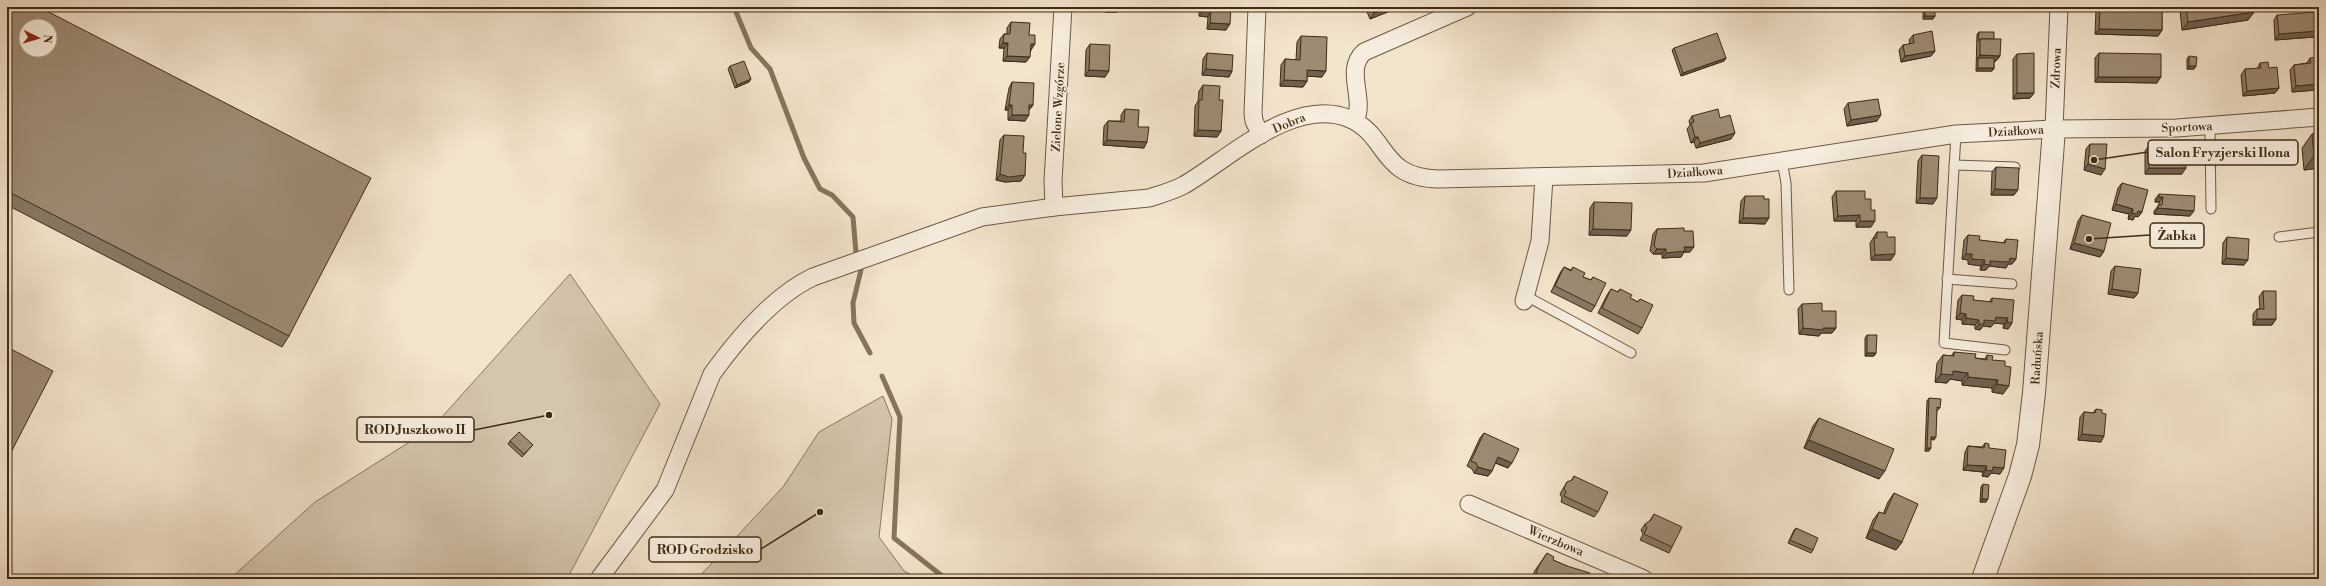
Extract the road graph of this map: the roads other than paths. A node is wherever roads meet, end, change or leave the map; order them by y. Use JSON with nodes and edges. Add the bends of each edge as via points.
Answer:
{"nodes":[{"id":1,"x":1063,"y":7,"type":"edge"},
{"id":2,"x":1257,"y":7,"type":"edge"},
{"id":3,"x":1467,"y":7,"type":"edge"},
{"id":4,"x":2059,"y":7,"type":"edge"},
{"id":5,"x":2319,"y":117,"type":"edge"},
{"id":6,"x":1355,"y":121,"type":"junction"},
{"id":7,"x":2210,"y":126,"type":"junction"},
{"id":8,"x":2054,"y":129,"type":"junction"},
{"id":9,"x":1956,"y":134,"type":"junction"},
{"id":10,"x":1262,"y":135,"type":"junction"},
{"id":11,"x":1782,"y":161,"type":"junction"},
{"id":12,"x":1954,"y":165,"type":"junction"},
{"id":13,"x":2015,"y":167,"type":"edge"},
{"id":14,"x":1544,"y":177,"type":"junction"},
{"id":15,"x":1054,"y":207,"type":"junction"},
{"id":16,"x":2211,"y":209,"type":"dead end"},
{"id":17,"x":2319,"y":232,"type":"edge"},
{"id":18,"x":2279,"y":237,"type":"dead end"},
{"id":19,"x":1947,"y":280,"type":"junction"},
{"id":20,"x":2012,"y":284,"type":"dead end"},
{"id":21,"x":1789,"y":290,"type":"dead end"},
{"id":22,"x":1525,"y":299,"type":"joint"},
{"id":23,"x":2005,"y":350,"type":"dead end"},
{"id":24,"x":1631,"y":354,"type":"dead end"},
{"id":25,"x":1469,"y":504,"type":"dead end"},
{"id":26,"x":599,"y":579,"type":"edge"},
{"id":27,"x":1644,"y":579,"type":"edge"},
{"id":28,"x":1983,"y":579,"type":"edge"}],
"edges":[{"from":1,"to":15,"type":"street","name":"Zielone Wzgórze"},
{"from":2,"to":10,"type":"street","via":[[1253,113],[1254,121]]},
{"from":3,"to":6,"type":"street","via":[[1359,56],[1355,70],[1360,106]]},
{"from":4,"to":8,"type":"street","name":"Zdrowa"},
{"from":5,"to":7,"type":"street","name":"Sportowa"},
{"from":6,"to":10,"type":"street","name":"Dobra","via":[[1331,114],[1311,114],[1292,119]]},
{"from":6,"to":14,"type":"street","name":"Działkowa","via":[[1391,161],[1415,176],[1439,179]]},
{"from":7,"to":8,"type":"street","name":"Sportowa"},
{"from":7,"to":16,"type":"lane"},
{"from":8,"to":9,"type":"street","name":"Działkowa"},
{"from":8,"to":28,"type":"street","name":"Raduńska","via":[[2028,445],[2020,476]]},
{"from":9,"to":11,"type":"street","name":"Działkowa"},
{"from":9,"to":12,"type":"lane"},
{"from":10,"to":15,"type":"street","name":"Dobra","via":[[1184,185],[1162,194],[1149,198]]},
{"from":11,"to":14,"type":"street","name":"Działkowa","via":[[1704,173]]},
{"from":11,"to":21,"type":"lane","via":[[1786,183]]},
{"from":12,"to":13,"type":"lane"},
{"from":12,"to":19,"type":"lane"},
{"from":14,"to":22,"type":"street","via":[[1540,240]]},
{"from":15,"to":26,"type":"street","name":"Dobra","via":[[982,217],[813,277],[782,295],[712,374],[665,490]]},
{"from":17,"to":18,"type":"lane"},
{"from":19,"to":20,"type":"lane"},
{"from":19,"to":23,"type":"lane","via":[[1944,343]]},
{"from":22,"to":24,"type":"lane"},
{"from":25,"to":27,"type":"street","name":"Wierzbowa"}]}
